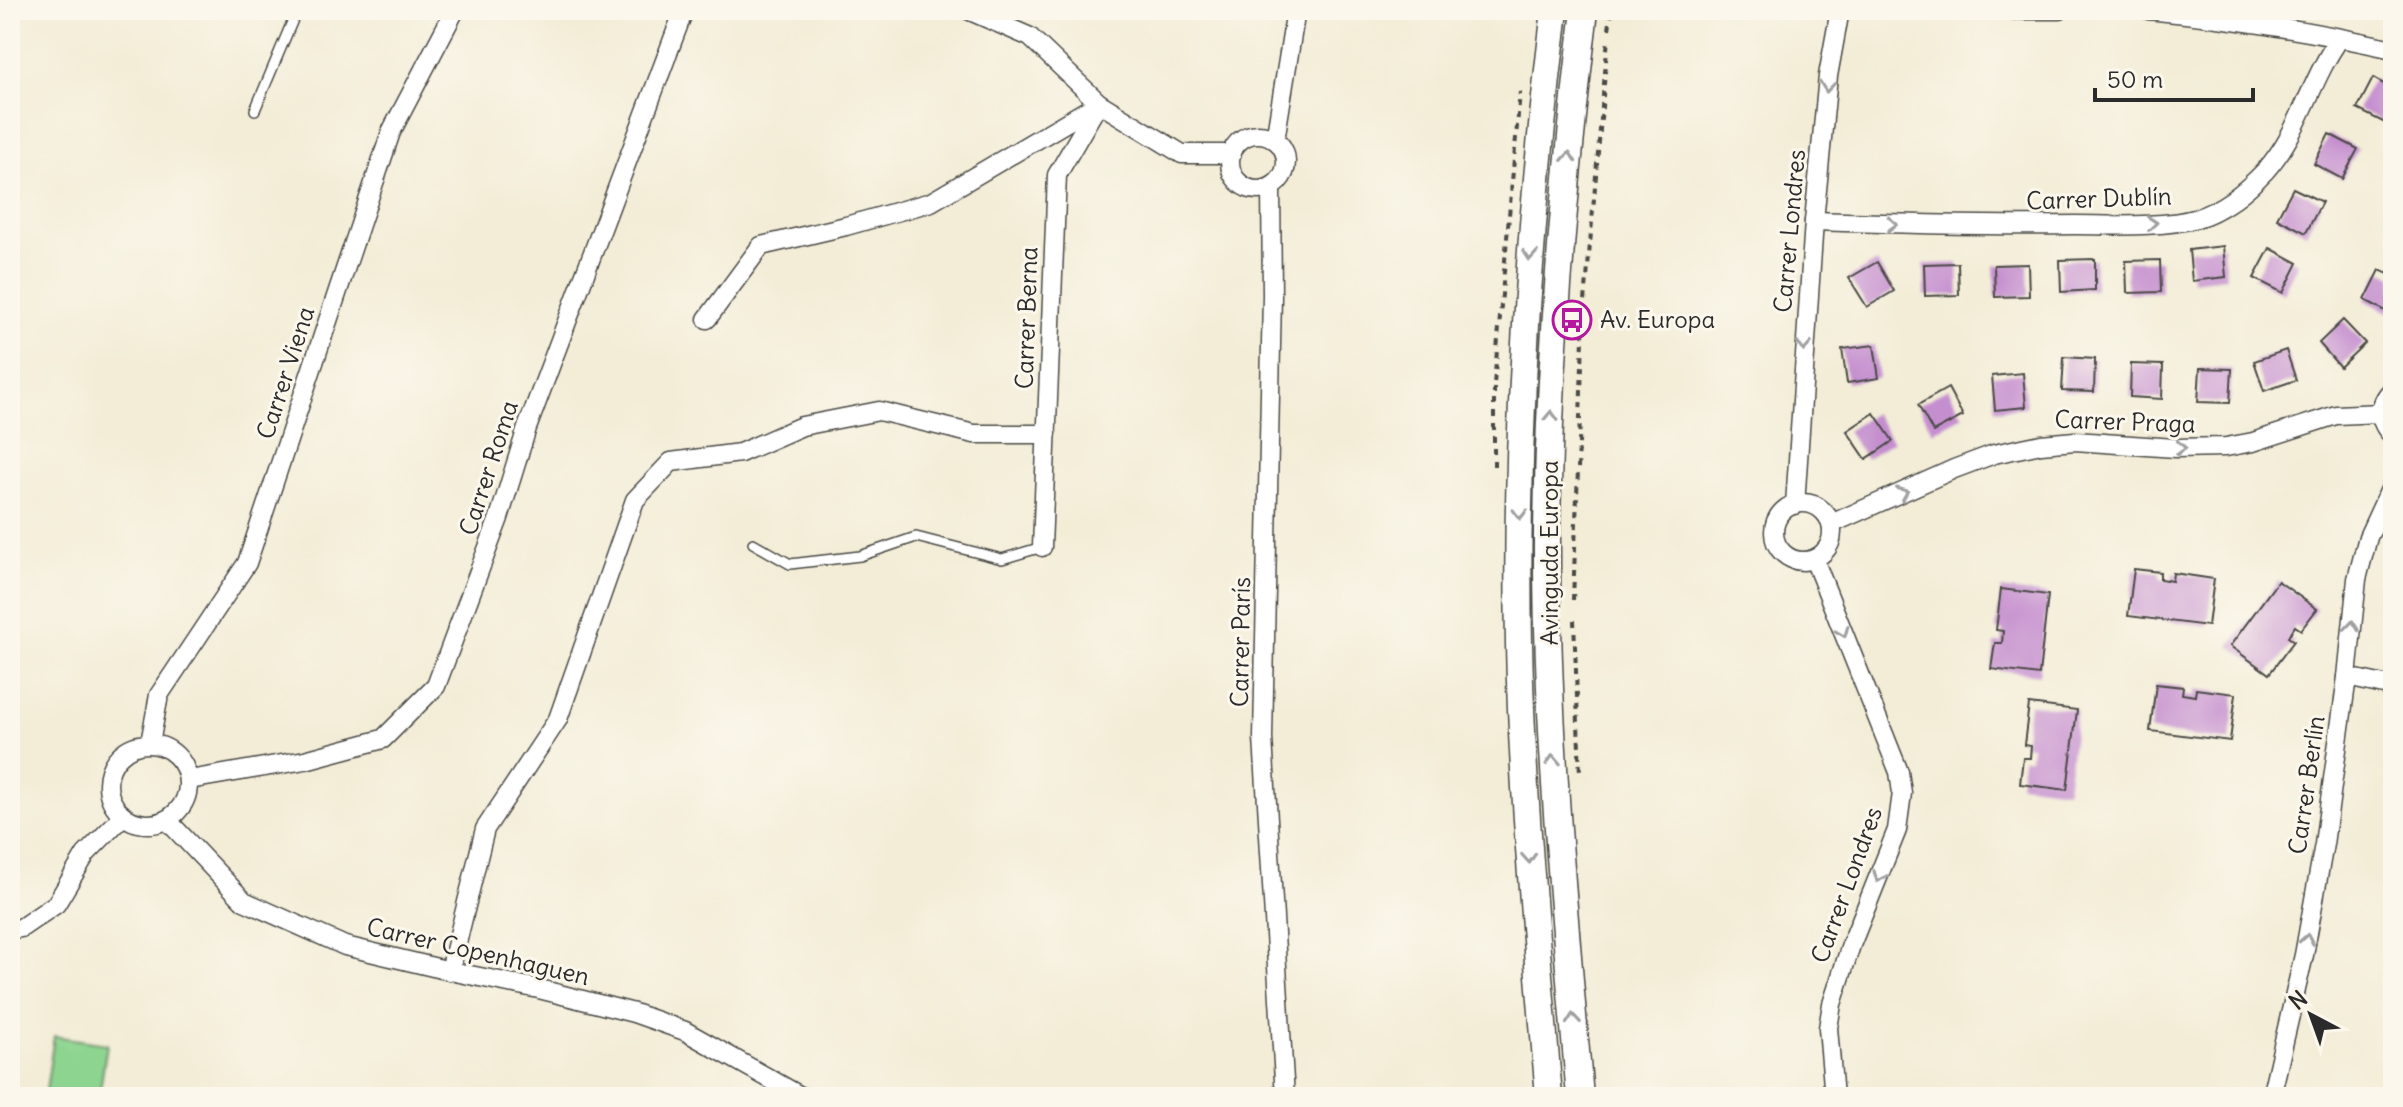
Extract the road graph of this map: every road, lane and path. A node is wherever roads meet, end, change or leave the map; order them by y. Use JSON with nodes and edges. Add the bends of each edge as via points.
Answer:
{"nodes":[{"id":1,"x":297,"y":10,"type":"edge"},
{"id":2,"x":455,"y":10,"type":"edge"},
{"id":3,"x":684,"y":10,"type":"edge"},
{"id":4,"x":968,"y":10,"type":"edge"},
{"id":5,"x":1296,"y":10,"type":"edge"},
{"id":6,"x":1555,"y":10,"type":"edge"},
{"id":7,"x":1585,"y":10,"type":"edge"},
{"id":8,"x":1612,"y":10,"type":"edge"},
{"id":9,"x":1840,"y":10,"type":"edge"},
{"id":10,"x":2013,"y":10,"type":"edge"},
{"id":11,"x":2060,"y":10,"type":"edge"},
{"id":12,"x":2148,"y":10,"type":"edge"},
{"id":13,"x":2340,"y":38,"type":"junction"},
{"id":14,"x":2393,"y":49,"type":"edge"},
{"id":15,"x":1099,"y":103,"type":"junction"},
{"id":16,"x":255,"y":110,"type":"dead end"},
{"id":17,"x":1275,"y":140,"type":"junction"},
{"id":18,"x":1232,"y":154,"type":"junction"},
{"id":19,"x":1271,"y":187,"type":"junction"},
{"id":20,"x":1814,"y":221,"type":"junction"},
{"id":21,"x":707,"y":319,"type":"dead end"},
{"id":22,"x":2393,"y":389,"type":"edge"},
{"id":23,"x":2381,"y":413,"type":"junction"},
{"id":24,"x":1047,"y":434,"type":"junction"},
{"id":25,"x":2393,"y":436,"type":"edge"},
{"id":26,"x":2393,"y":483,"type":"edge"},
{"id":27,"x":1795,"y":505,"type":"junction"},
{"id":28,"x":1831,"y":524,"type":"junction"},
{"id":29,"x":753,"y":543,"type":"dead end"},
{"id":30,"x":1042,"y":547,"type":"joint"},
{"id":31,"x":1814,"y":559,"type":"junction"},
{"id":32,"x":1573,"y":602,"type":"dead end"},
{"id":33,"x":1573,"y":617,"type":"dead end"},
{"id":34,"x":2347,"y":677,"type":"junction"},
{"id":35,"x":2393,"y":687,"type":"edge"},
{"id":36,"x":1551,"y":698,"type":"junction"},
{"id":37,"x":1521,"y":700,"type":"junction"},
{"id":38,"x":150,"y":743,"type":"junction"},
{"id":39,"x":189,"y":780,"type":"junction"},
{"id":40,"x":1581,"y":783,"type":"dead end"},
{"id":41,"x":123,"y":816,"type":"junction"},
{"id":42,"x":167,"y":820,"type":"junction"},
{"id":43,"x":10,"y":930,"type":"edge"},
{"id":44,"x":450,"y":971,"type":"junction"},
{"id":45,"x":802,"y":1097,"type":"edge"},
{"id":46,"x":1285,"y":1097,"type":"edge"},
{"id":47,"x":1549,"y":1097,"type":"edge"},
{"id":48,"x":1580,"y":1097,"type":"edge"},
{"id":49,"x":1834,"y":1097,"type":"edge"},
{"id":50,"x":2271,"y":1097,"type":"edge"}],
"edges":[{"from":1,"to":16,"type":"lane"},
{"from":2,"to":38,"type":"street","name":"Carrer Viena","via":[[391,132],[247,563],[159,695]]},
{"from":3,"to":39,"type":"street","name":"Carrer Roma","via":[[436,686],[383,739],[305,760]]},
{"from":4,"to":15,"type":"street","via":[[1030,37]]},
{"from":5,"to":17,"type":"street"},
{"from":6,"to":37,"type":"main road","name":"Avinguda Europa","one_way":true,"via":[[1522,370]]},
{"from":36,"to":7,"type":"main road","name":"Avinguda Europa","one_way":true,"via":[[1547,535],[1553,371]]},
{"from":8,"to":32,"type":"path","via":[[1584,313]]},
{"from":9,"to":20,"type":"street","name":"Carrer Londres","one_way":true},
{"from":10,"to":11,"type":"street"},
{"from":12,"to":13,"type":"street"},
{"from":13,"to":14,"type":"street"},
{"from":20,"to":13,"type":"street","name":"Carrer Dublín","one_way":true,"via":[[2112,225],[2197,218],[2232,199],[2268,168]]},
{"from":15,"to":18,"type":"street","via":[[1182,154]]},
{"from":15,"to":21,"type":"street","via":[[931,202],[761,246]]},
{"from":15,"to":24,"type":"street","name":"Carrer Berna","via":[[1057,175]]},
{"from":17,"to":18,"type":"street","via":[[1250,136]]},
{"from":17,"to":19,"type":"street","via":[[1286,165]]},
{"from":18,"to":19,"type":"street","via":[[1237,181],[1253,190]]},
{"from":19,"to":46,"type":"street","name":"Carrer París","via":[[1263,738]]},
{"from":20,"to":27,"type":"street","name":"Carrer Londres","one_way":true},
{"from":22,"to":23,"type":"street","via":[[2385,396]]},
{"from":23,"to":25,"type":"street"},
{"from":28,"to":23,"type":"street","name":"Carrer Praga","one_way":true,"via":[[1954,469],[2041,444],[2226,447],[2336,415]]},
{"from":24,"to":30,"type":"street","name":"Carrer Berna"},
{"from":24,"to":44,"type":"street","via":[[974,434],[879,411],[802,426],[740,453],[671,462],[635,500],[558,719],[485,829]]},
{"from":34,"to":26,"type":"street","name":"Carrer Berlín","one_way":true,"via":[[2361,559]]},
{"from":27,"to":28,"type":"street","via":[[1814,505]]},
{"from":27,"to":31,"type":"street","via":[[1780,516],[1776,543],[1789,558]]},
{"from":28,"to":31,"type":"street","via":[[1830,545]]},
{"from":29,"to":30,"type":"lane","via":[[790,564],[860,556],[916,537],[1002,559]]},
{"from":31,"to":49,"type":"street","name":"Carrer Londres","one_way":true,"via":[[1899,772],[1902,793],[1897,830],[1832,1004],[1828,1028]]},
{"from":33,"to":40,"type":"path"},
{"from":34,"to":35,"type":"street"},
{"from":50,"to":34,"type":"street","name":"Carrer Berlín","one_way":true,"via":[[2309,927]]},
{"from":36,"to":37,"type":"main road"},
{"from":48,"to":36,"type":"main road","name":"Avinguda Europa","one_way":true},
{"from":37,"to":47,"type":"main road","name":"Avinguda Europa","one_way":true},
{"from":38,"to":39,"type":"street","via":[[176,753]]},
{"from":38,"to":41,"type":"street","via":[[123,752],[110,770],[110,798]]},
{"from":39,"to":42,"type":"street","via":[[179,811]]},
{"from":41,"to":42,"type":"street","via":[[151,825]]},
{"from":41,"to":43,"type":"street","via":[[86,854],[56,904]]},
{"from":42,"to":44,"type":"street","name":"Carrer Copenhaguen","via":[[244,901],[345,946]]},
{"from":44,"to":45,"type":"street","name":"Carrer Copenhaguen","via":[[634,1013],[685,1031]]}]}
